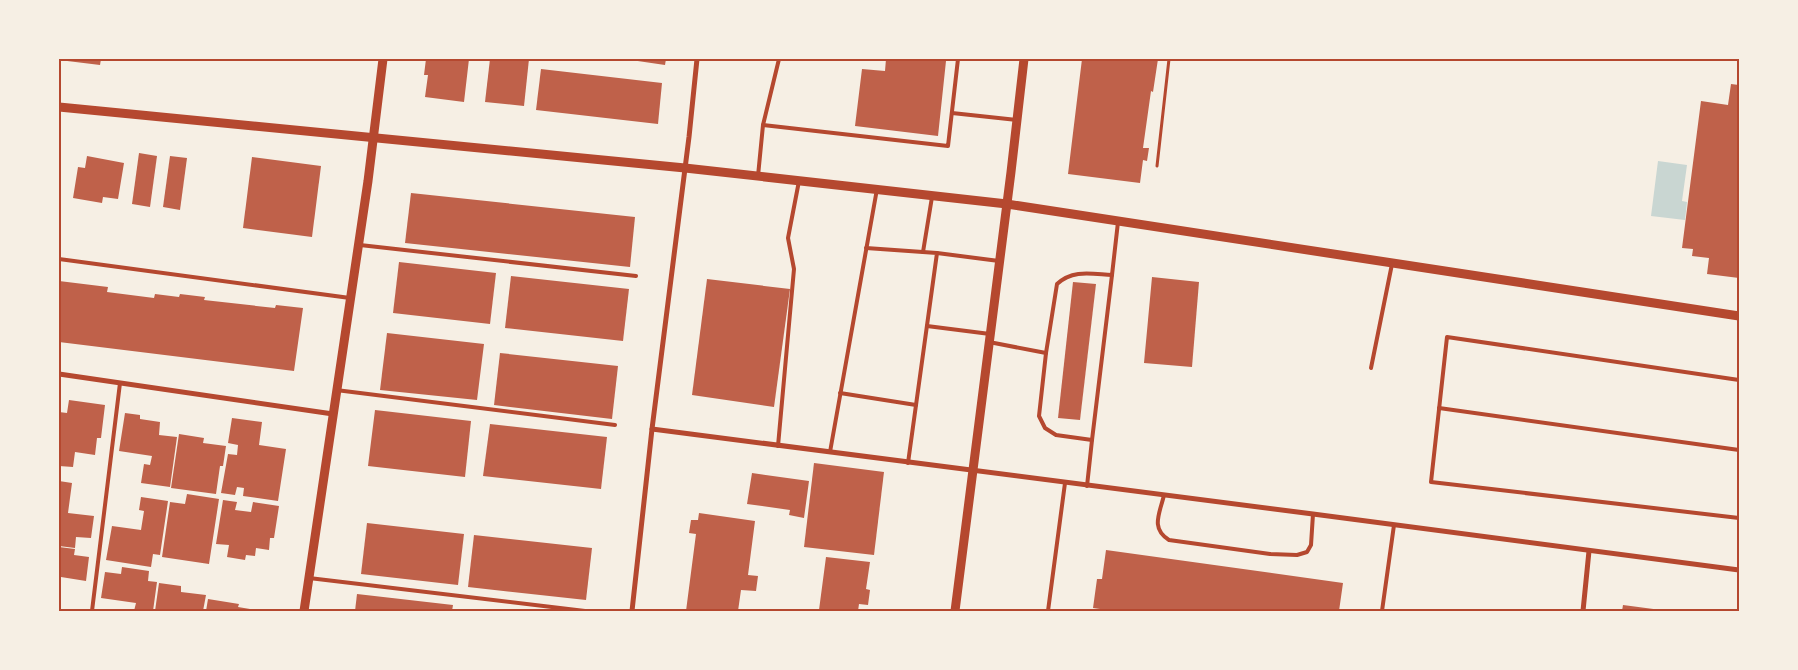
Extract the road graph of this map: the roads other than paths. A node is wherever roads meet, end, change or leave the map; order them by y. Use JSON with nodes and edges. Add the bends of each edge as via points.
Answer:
{"nodes":[{"id":1,"x":383,"y":59,"type":"edge"},
{"id":2,"x":697,"y":59,"type":"edge"},
{"id":3,"x":778,"y":59,"type":"edge"},
{"id":4,"x":958,"y":59,"type":"edge"},
{"id":5,"x":1024,"y":59,"type":"edge"},
{"id":6,"x":59,"y":107,"type":"edge"},
{"id":7,"x":952,"y":113,"type":"junction"},
{"id":8,"x":1017,"y":120,"type":"junction"},
{"id":9,"x":763,"y":125,"type":"junction"},
{"id":10,"x":373,"y":138,"type":"junction"},
{"id":11,"x":685,"y":168,"type":"junction"},
{"id":12,"x":758,"y":176,"type":"junction"},
{"id":13,"x":799,"y":181,"type":"junction"},
{"id":14,"x":877,"y":189,"type":"junction"},
{"id":15,"x":932,"y":194,"type":"junction"},
{"id":16,"x":1007,"y":204,"type":"junction"},
{"id":17,"x":1118,"y":222,"type":"junction"},
{"id":18,"x":358,"y":245,"type":"junction"},
{"id":19,"x":866,"y":248,"type":"junction"},
{"id":20,"x":923,"y":252,"type":"junction"},
{"id":21,"x":937,"y":253,"type":"junction"},
{"id":22,"x":59,"y":259,"type":"edge"},
{"id":23,"x":999,"y":260,"type":"junction"},
{"id":24,"x":1392,"y":264,"type":"junction"},
{"id":25,"x":1112,"y":275,"type":"junction"},
{"id":26,"x":636,"y":276,"type":"dead end"},
{"id":27,"x":350,"y":298,"type":"junction"},
{"id":28,"x":1739,"y":316,"type":"edge"},
{"id":29,"x":927,"y":326,"type":"junction"},
{"id":30,"x":989,"y":338,"type":"junction"},
{"id":31,"x":1046,"y":353,"type":"junction"},
{"id":32,"x":1371,"y":368,"type":"dead end"},
{"id":33,"x":59,"y":374,"type":"edge"},
{"id":34,"x":1739,"y":380,"type":"edge"},
{"id":35,"x":120,"y":382,"type":"junction"},
{"id":36,"x":336,"y":390,"type":"junction"},
{"id":37,"x":840,"y":393,"type":"junction"},
{"id":38,"x":916,"y":405,"type":"junction"},
{"id":39,"x":1439,"y":408,"type":"junction"},
{"id":40,"x":333,"y":414,"type":"junction"},
{"id":41,"x":615,"y":425,"type":"dead end"},
{"id":42,"x":652,"y":429,"type":"junction"},
{"id":43,"x":1092,"y":440,"type":"junction"},
{"id":44,"x":778,"y":446,"type":"junction"},
{"id":45,"x":1739,"y":450,"type":"edge"},
{"id":46,"x":830,"y":452,"type":"junction"},
{"id":47,"x":908,"y":462,"type":"junction"},
{"id":48,"x":973,"y":471,"type":"junction"},
{"id":49,"x":1065,"y":483,"type":"junction"},
{"id":50,"x":1087,"y":486,"type":"junction"},
{"id":51,"x":1164,"y":495,"type":"junction"},
{"id":52,"x":1313,"y":514,"type":"junction"},
{"id":53,"x":1739,"y":518,"type":"edge"},
{"id":54,"x":1394,"y":525,"type":"junction"},
{"id":55,"x":1589,"y":551,"type":"junction"},
{"id":56,"x":1739,"y":570,"type":"edge"},
{"id":57,"x":309,"y":578,"type":"junction"},
{"id":58,"x":92,"y":611,"type":"edge"},
{"id":59,"x":304,"y":611,"type":"edge"},
{"id":60,"x":585,"y":611,"type":"edge"},
{"id":61,"x":632,"y":611,"type":"edge"},
{"id":62,"x":955,"y":611,"type":"edge"},
{"id":63,"x":1048,"y":611,"type":"edge"},
{"id":64,"x":1382,"y":611,"type":"edge"},
{"id":65,"x":1582,"y":611,"type":"edge"}],
"edges":[{"from":1,"to":10,"type":"street"},
{"from":2,"to":11,"type":"street"},
{"from":3,"to":9,"type":"lane"},
{"from":4,"to":7,"type":"lane"},
{"from":5,"to":8,"type":"street"},
{"from":6,"to":10,"type":"street"},
{"from":7,"to":8,"type":"lane"},
{"from":7,"to":9,"type":"lane","via":[[948,146]]},
{"from":8,"to":16,"type":"street"},
{"from":9,"to":12,"type":"lane"},
{"from":10,"to":11,"type":"street"},
{"from":10,"to":18,"type":"street"},
{"from":11,"to":12,"type":"street"},
{"from":11,"to":42,"type":"street"},
{"from":12,"to":13,"type":"street"},
{"from":13,"to":14,"type":"street"},
{"from":13,"to":44,"type":"lane","via":[[788,238],[794,269]]},
{"from":14,"to":15,"type":"street"},
{"from":14,"to":19,"type":"lane"},
{"from":15,"to":16,"type":"street"},
{"from":15,"to":20,"type":"lane"},
{"from":16,"to":17,"type":"street"},
{"from":16,"to":23,"type":"street"},
{"from":17,"to":24,"type":"street"},
{"from":17,"to":25,"type":"lane"},
{"from":18,"to":26,"type":"lane"},
{"from":18,"to":27,"type":"street"},
{"from":19,"to":20,"type":"lane"},
{"from":19,"to":37,"type":"lane"},
{"from":20,"to":21,"type":"lane"},
{"from":21,"to":23,"type":"lane"},
{"from":21,"to":29,"type":"lane"},
{"from":22,"to":27,"type":"lane"},
{"from":23,"to":30,"type":"street"},
{"from":24,"to":28,"type":"street"},
{"from":24,"to":32,"type":"lane"},
{"from":25,"to":31,"type":"lane","via":[[1075,273],[1057,284]]},
{"from":25,"to":43,"type":"lane"},
{"from":27,"to":36,"type":"street"},
{"from":29,"to":30,"type":"lane"},
{"from":29,"to":38,"type":"lane"},
{"from":30,"to":31,"type":"lane"},
{"from":30,"to":48,"type":"street"},
{"from":31,"to":43,"type":"lane","via":[[1039,416],[1045,428],[1056,435]]},
{"from":33,"to":35,"type":"street"},
{"from":34,"to":39,"type":"lane","via":[[1447,337]]},
{"from":35,"to":40,"type":"street"},
{"from":35,"to":58,"type":"lane"},
{"from":36,"to":40,"type":"street"},
{"from":36,"to":41,"type":"lane"},
{"from":37,"to":38,"type":"lane"},
{"from":37,"to":46,"type":"lane"},
{"from":38,"to":47,"type":"lane"},
{"from":39,"to":45,"type":"lane"},
{"from":39,"to":53,"type":"lane","via":[[1431,482]]},
{"from":40,"to":57,"type":"street"},
{"from":42,"to":44,"type":"street"},
{"from":42,"to":61,"type":"street"},
{"from":43,"to":50,"type":"lane"},
{"from":44,"to":46,"type":"street"},
{"from":46,"to":47,"type":"street"},
{"from":47,"to":48,"type":"street"},
{"from":48,"to":49,"type":"street"},
{"from":48,"to":62,"type":"street"},
{"from":49,"to":50,"type":"street"},
{"from":49,"to":63,"type":"lane"},
{"from":50,"to":51,"type":"street"},
{"from":51,"to":52,"type":"street"},
{"from":51,"to":52,"type":"lane","via":[[1156,526],[1160,534],[1169,540],[1261,553],[1297,555],[1307,552],[1311,544]]},
{"from":52,"to":54,"type":"street"},
{"from":54,"to":55,"type":"street"},
{"from":54,"to":64,"type":"lane"},
{"from":55,"to":56,"type":"street"},
{"from":55,"to":65,"type":"street"},
{"from":57,"to":59,"type":"street"},
{"from":57,"to":60,"type":"lane"}]}
